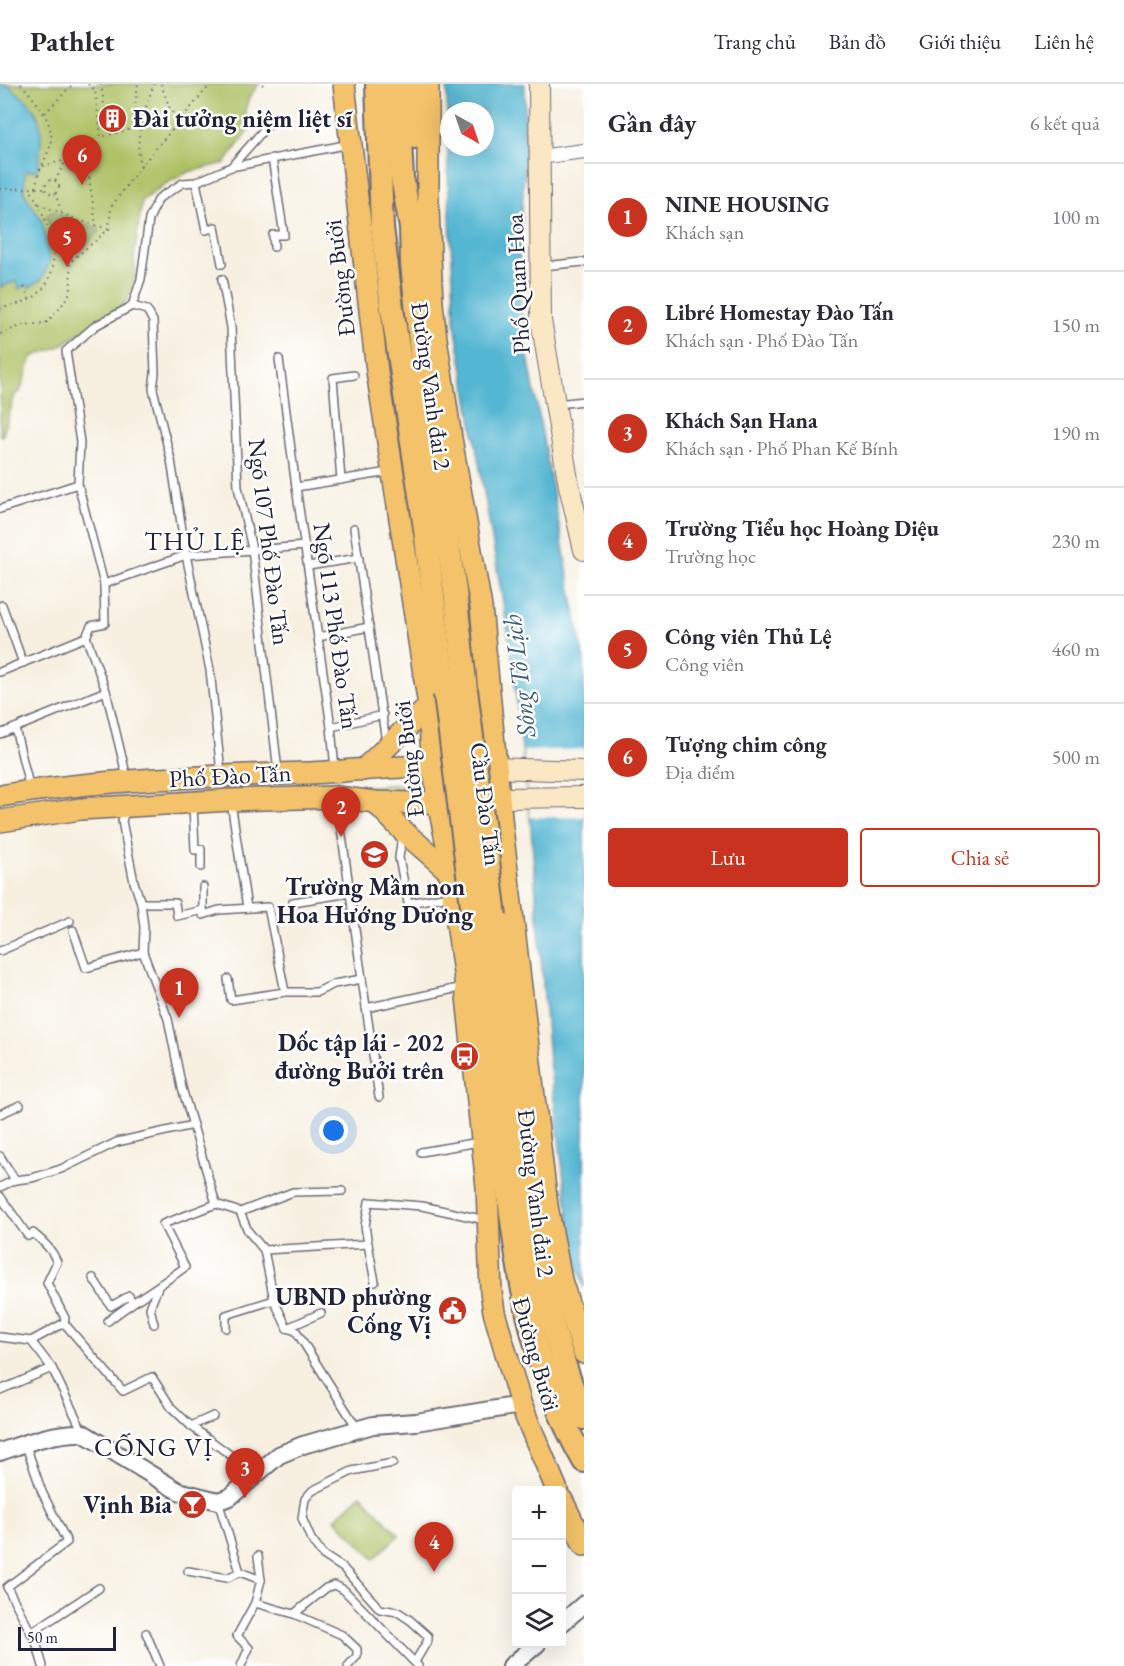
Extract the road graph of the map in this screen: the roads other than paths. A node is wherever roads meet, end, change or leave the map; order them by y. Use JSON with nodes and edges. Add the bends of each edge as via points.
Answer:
{"nodes":[{"id":1,"x":344,"y":84,"type":"edge"},
{"id":2,"x":364,"y":84,"type":"edge"},
{"id":3,"x":377,"y":84,"type":"edge"},
{"id":4,"x":397,"y":84,"type":"edge"},
{"id":5,"x":413,"y":84,"type":"edge"},
{"id":6,"x":428,"y":84,"type":"edge"},
{"id":7,"x":538,"y":84,"type":"edge"},
{"id":8,"x":268,"y":125,"type":"dead end"},
{"id":9,"x":350,"y":144,"type":"junction"},
{"id":10,"x":584,"y":151,"type":"edge"},
{"id":11,"x":539,"y":157,"type":"junction"},
{"id":12,"x":272,"y":158,"type":"junction"},
{"id":13,"x":231,"y":167,"type":"junction"},
{"id":14,"x":196,"y":182,"type":"junction"},
{"id":15,"x":382,"y":227,"type":"junction"},
{"id":16,"x":411,"y":228,"type":"junction"},
{"id":17,"x":274,"y":247,"type":"dead end"},
{"id":18,"x":584,"y":261,"type":"edge"},
{"id":19,"x":222,"y":264,"type":"dead end"},
{"id":20,"x":540,"y":266,"type":"junction"},
{"id":21,"x":222,"y":279,"type":"dead end"},
{"id":22,"x":132,"y":306,"type":"junction"},
{"id":23,"x":279,"y":358,"type":"dead end"},
{"id":24,"x":354,"y":375,"type":"dead end"},
{"id":25,"x":584,"y":401,"type":"edge"},
{"id":26,"x":555,"y":405,"type":"junction"},
{"id":27,"x":392,"y":472,"type":"junction"},
{"id":28,"x":341,"y":480,"type":"junction"},
{"id":29,"x":78,"y":484,"type":"junction"},
{"id":30,"x":296,"y":487,"type":"junction"},
{"id":31,"x":0,"y":509,"type":"edge"},
{"id":32,"x":354,"y":528,"type":"dead end"},
{"id":33,"x":304,"y":546,"type":"junction"},
{"id":34,"x":252,"y":549,"type":"junction"},
{"id":35,"x":584,"y":550,"type":"edge"},
{"id":36,"x":186,"y":555,"type":"junction"},
{"id":37,"x":359,"y":558,"type":"junction"},
{"id":38,"x":308,"y":566,"type":"junction"},
{"id":39,"x":104,"y":584,"type":"junction"},
{"id":40,"x":2,"y":605,"type":"dead end"},
{"id":41,"x":369,"y":627,"type":"junction"},
{"id":42,"x":86,"y":637,"type":"junction"},
{"id":43,"x":318,"y":637,"type":"junction"},
{"id":44,"x":22,"y":663,"type":"junction"},
{"id":45,"x":0,"y":672,"type":"edge"},
{"id":46,"x":106,"y":690,"type":"junction"},
{"id":47,"x":446,"y":697,"type":"junction"},
{"id":48,"x":383,"y":715,"type":"junction"},
{"id":49,"x":331,"y":727,"type":"junction"},
{"id":50,"x":15,"y":728,"type":"junction"},
{"id":51,"x":0,"y":734,"type":"edge"},
{"id":52,"x":387,"y":747,"type":"junction"},
{"id":53,"x":433,"y":766,"type":"junction"},
{"id":54,"x":497,"y":768,"type":"junction"},
{"id":55,"x":363,"y":770,"type":"junction"},
{"id":56,"x":584,"y":771,"type":"edge"},
{"id":57,"x":335,"y":772,"type":"junction"},
{"id":58,"x":278,"y":774,"type":"junction"},
{"id":59,"x":222,"y":777,"type":"junction"},
{"id":60,"x":128,"y":782,"type":"junction"},
{"id":61,"x":30,"y":791,"type":"junction"},
{"id":62,"x":0,"y":796,"type":"edge"},
{"id":63,"x":336,"y":797,"type":"junction"},
{"id":64,"x":584,"y":797,"type":"edge"},
{"id":65,"x":499,"y":798,"type":"junction"},
{"id":66,"x":231,"y":800,"type":"junction"},
{"id":67,"x":375,"y":802,"type":"junction"},
{"id":68,"x":438,"y":802,"type":"junction"},
{"id":69,"x":193,"y":803,"type":"junction"},
{"id":70,"x":126,"y":806,"type":"junction"},
{"id":71,"x":0,"y":821,"type":"edge"},
{"id":72,"x":403,"y":831,"type":"junction"},
{"id":73,"x":505,"y":850,"type":"junction"},
{"id":74,"x":450,"y":865,"type":"junction"},
{"id":75,"x":201,"y":867,"type":"dead end"},
{"id":76,"x":203,"y":887,"type":"dead end"},
{"id":77,"x":350,"y":892,"type":"junction"},
{"id":78,"x":453,"y":897,"type":"junction"},
{"id":79,"x":293,"y":902,"type":"dead end"},
{"id":80,"x":141,"y":903,"type":"junction"},
{"id":81,"x":248,"y":908,"type":"junction"},
{"id":82,"x":202,"y":910,"type":"junction"},
{"id":83,"x":495,"y":916,"type":"joint"},
{"id":84,"x":70,"y":921,"type":"dead end"},
{"id":85,"x":474,"y":921,"type":"joint"},
{"id":86,"x":73,"y":930,"type":"dead end"},
{"id":87,"x":0,"y":951,"type":"edge"},
{"id":88,"x":143,"y":952,"type":"junction"},
{"id":89,"x":228,"y":979,"type":"dead end"},
{"id":90,"x":362,"y":979,"type":"junction"},
{"id":91,"x":466,"y":987,"type":"junction"},
{"id":92,"x":285,"y":992,"type":"junction"},
{"id":93,"x":366,"y":1008,"type":"junction"},
{"id":94,"x":379,"y":1097,"type":"dead end"},
{"id":95,"x":20,"y":1105,"type":"dead end"},
{"id":96,"x":0,"y":1114,"type":"edge"},
{"id":97,"x":193,"y":1125,"type":"junction"},
{"id":98,"x":481,"y":1142,"type":"junction"},
{"id":99,"x":421,"y":1152,"type":"dead end"},
{"id":100,"x":0,"y":1156,"type":"edge"},
{"id":101,"x":15,"y":1180,"type":"junction"},
{"id":102,"x":0,"y":1187,"type":"edge"},
{"id":103,"x":342,"y":1191,"type":"dead end"},
{"id":104,"x":0,"y":1196,"type":"edge"},
{"id":105,"x":216,"y":1204,"type":"junction"},
{"id":106,"x":240,"y":1212,"type":"junction"},
{"id":107,"x":489,"y":1221,"type":"junction"},
{"id":108,"x":368,"y":1244,"type":"junction"},
{"id":109,"x":264,"y":1250,"type":"junction"},
{"id":110,"x":93,"y":1278,"type":"dead end"},
{"id":111,"x":375,"y":1282,"type":"dead end"},
{"id":112,"x":158,"y":1287,"type":"junction"},
{"id":113,"x":274,"y":1300,"type":"junction"},
{"id":114,"x":132,"y":1302,"type":"junction"},
{"id":115,"x":321,"y":1313,"type":"dead end"},
{"id":116,"x":108,"y":1321,"type":"dead end"},
{"id":117,"x":64,"y":1323,"type":"junction"},
{"id":118,"x":154,"y":1324,"type":"dead end"},
{"id":119,"x":226,"y":1328,"type":"dead end"},
{"id":120,"x":288,"y":1328,"type":"junction"},
{"id":121,"x":0,"y":1337,"type":"edge"},
{"id":122,"x":31,"y":1341,"type":"junction"},
{"id":123,"x":584,"y":1353,"type":"edge"},
{"id":124,"x":52,"y":1368,"type":"junction"},
{"id":125,"x":0,"y":1390,"type":"edge"},
{"id":126,"x":521,"y":1406,"type":"junction"},
{"id":127,"x":213,"y":1416,"type":"dead end"},
{"id":128,"x":584,"y":1418,"type":"edge"},
{"id":129,"x":191,"y":1426,"type":"junction"},
{"id":130,"x":357,"y":1428,"type":"junction"},
{"id":131,"x":83,"y":1433,"type":"junction"},
{"id":132,"x":25,"y":1443,"type":"junction"},
{"id":133,"x":0,"y":1452,"type":"edge"},
{"id":134,"x":584,"y":1461,"type":"edge"},
{"id":135,"x":393,"y":1463,"type":"dead end"},
{"id":136,"x":257,"y":1475,"type":"junction"},
{"id":137,"x":555,"y":1486,"type":"edge"},
{"id":138,"x":218,"y":1502,"type":"junction"},
{"id":139,"x":566,"y":1510,"type":"edge"},
{"id":140,"x":584,"y":1545,"type":"edge"},
{"id":141,"x":258,"y":1556,"type":"dead end"},
{"id":142,"x":188,"y":1571,"type":"dead end"},
{"id":143,"x":240,"y":1572,"type":"junction"},
{"id":144,"x":261,"y":1580,"type":"junction"},
{"id":145,"x":99,"y":1588,"type":"dead end"},
{"id":146,"x":255,"y":1603,"type":"junction"},
{"id":147,"x":584,"y":1604,"type":"edge"},
{"id":148,"x":294,"y":1614,"type":"junction"},
{"id":149,"x":566,"y":1619,"type":"edge"},
{"id":150,"x":31,"y":1633,"type":"junction"},
{"id":151,"x":146,"y":1633,"type":"dead end"},
{"id":152,"x":532,"y":1648,"type":"edge"},
{"id":153,"x":416,"y":1664,"type":"edge"},
{"id":154,"x":42,"y":1666,"type":"edge"},
{"id":155,"x":160,"y":1666,"type":"edge"},
{"id":156,"x":241,"y":1666,"type":"edge"},
{"id":157,"x":348,"y":1666,"type":"edge"},
{"id":158,"x":511,"y":1666,"type":"edge"}],
"edges":[{"from":1,"to":9,"type":"main road","name":"Đường Bưởi"},
{"from":2,"to":15,"type":"highway","via":[[368,178]]},
{"from":3,"to":15,"type":"highway","name":"Đường Vành đai 2"},
{"from":4,"to":16,"type":"highway","name":"Đường Vành đai 2","via":[[402,177]]},
{"from":5,"to":16,"type":"highway"},
{"from":6,"to":54,"type":"main road","name":"Đường Bưởi","via":[[432,304],[451,438],[482,606]]},
{"from":7,"to":11,"type":"main road","name":"Phố Quan Hoa"},
{"from":8,"to":13,"type":"lane"},
{"from":9,"to":12,"type":"lane"},
{"from":9,"to":27,"type":"main road","name":"Đường Bưởi"},
{"from":10,"to":11,"type":"street"},
{"from":11,"to":20,"type":"main road","name":"Phố Quan Hoa"},
{"from":12,"to":13,"type":"lane"},
{"from":12,"to":17,"type":"lane","via":[[284,235],[273,235]]},
{"from":13,"to":14,"type":"lane"},
{"from":14,"to":19,"type":"lane","via":[[206,230],[215,227]]},
{"from":14,"to":22,"type":"lane","via":[[183,183],[159,198],[149,219],[141,279]]},
{"from":15,"to":47,"type":"highway","name":"Đường Vành đai 2"},
{"from":16,"to":47,"type":"highway","name":"Đường Vành đai 2","via":[[423,371],[455,591]]},
{"from":18,"to":20,"type":"lane"},
{"from":20,"to":26,"type":"main road","name":"Phố Quan Hoa","via":[[541,320]]},
{"from":21,"to":34,"type":"lane","name":"Ngõ 107 Phố Đào Tấn","via":[[231,327],[238,487]]},
{"from":22,"to":29,"type":"lane","via":[[95,326],[66,351],[80,442]]},
{"from":22,"to":36,"type":"lane","via":[[147,310],[153,321],[153,389],[171,460]]},
{"from":23,"to":30,"type":"lane","name":"Ngõ 113 Phố Đào Tấn"},
{"from":24,"to":28,"type":"lane","via":[[333,378]]},
{"from":25,"to":26,"type":"lane"},
{"from":26,"to":35,"type":"main road","name":"Phố Quan Hoa"},
{"from":27,"to":28,"type":"lane"},
{"from":27,"to":47,"type":"main road","name":"Đường Bưởi"},
{"from":28,"to":30,"type":"lane"},
{"from":29,"to":31,"type":"lane"},
{"from":29,"to":39,"type":"lane"},
{"from":30,"to":33,"type":"lane","name":"Ngõ 113 Phố Đào Tấn"},
{"from":32,"to":37,"type":"lane"},
{"from":33,"to":34,"type":"lane"},
{"from":33,"to":38,"type":"lane","name":"Ngõ 113 Phố Đào Tấn"},
{"from":34,"to":36,"type":"lane"},
{"from":34,"to":58,"type":"lane","name":"Ngõ 107 Phố Đào Tấn"},
{"from":36,"to":39,"type":"lane"},
{"from":36,"to":59,"type":"lane","via":[[210,670]]},
{"from":37,"to":38,"type":"lane"},
{"from":37,"to":41,"type":"lane"},
{"from":38,"to":43,"type":"lane","name":"Ngõ 113 Phố Đào Tấn"},
{"from":39,"to":42,"type":"lane","via":[[105,623],[91,626]]},
{"from":40,"to":44,"type":"lane"},
{"from":41,"to":43,"type":"lane"},
{"from":41,"to":48,"type":"lane"},
{"from":42,"to":44,"type":"lane"},
{"from":42,"to":46,"type":"lane"},
{"from":43,"to":49,"type":"lane","name":"Ngõ 113 Phố Đào Tấn"},
{"from":44,"to":45,"type":"lane"},
{"from":46,"to":50,"type":"lane"},
{"from":46,"to":60,"type":"lane"},
{"from":47,"to":52,"type":"main road"},
{"from":47,"to":53,"type":"main road","name":"Đường Bưởi"},
{"from":47,"to":83,"type":"highway","name":"Cầu Đào Tấn","bridge":true},
{"from":47,"to":85,"type":"highway","name":"Cầu Đào Tấn","bridge":true},
{"from":48,"to":49,"type":"lane"},
{"from":48,"to":52,"type":"lane"},
{"from":49,"to":57,"type":"lane","name":"Ngõ 113 Phố Đào Tấn"},
{"from":50,"to":51,"type":"lane"},
{"from":50,"to":61,"type":"lane"},
{"from":52,"to":55,"type":"main road"},
{"from":53,"to":54,"type":"main road","name":"Phố Đào Tấn"},
{"from":53,"to":55,"type":"main road","name":"Phố Đào Tấn"},
{"from":53,"to":68,"type":"main road","name":"Đường Bưởi"},
{"from":54,"to":56,"type":"main road"},
{"from":54,"to":65,"type":"main road","name":"Đường Bưởi"},
{"from":55,"to":57,"type":"main road","name":"Phố Đào Tấn"},
{"from":57,"to":58,"type":"main road","name":"Phố Đào Tấn"},
{"from":58,"to":59,"type":"main road","name":"Phố Đào Tấn"},
{"from":59,"to":60,"type":"main road","name":"Phố Đào Tấn"},
{"from":60,"to":61,"type":"main road","name":"Phố Đào Tấn"},
{"from":60,"to":70,"type":"main road"},
{"from":61,"to":62,"type":"main road","name":"Phố Đào Tấn"},
{"from":63,"to":66,"type":"main road","name":"Phố Đào Tấn"},
{"from":63,"to":67,"type":"main road","name":"Phố Đào Tấn"},
{"from":63,"to":77,"type":"lane"},
{"from":64,"to":65,"type":"main road"},
{"from":65,"to":68,"type":"main road","name":"Phố Đào Tấn"},
{"from":65,"to":73,"type":"main road","name":"Đường Bưởi"},
{"from":66,"to":69,"type":"main road","name":"Phố Đào Tấn"},
{"from":66,"to":81,"type":"lane"},
{"from":67,"to":68,"type":"main road","name":"Phố Đào Tấn"},
{"from":67,"to":72,"type":"main road"},
{"from":68,"to":74,"type":"main road","name":"Đường Bưởi"},
{"from":69,"to":70,"type":"main road","name":"Phố Đào Tấn"},
{"from":69,"to":75,"type":"lane","via":[[195,850],[201,849]]},
{"from":70,"to":71,"type":"main road","name":"Phố Đào Tấn"},
{"from":70,"to":80,"type":"lane","via":[[122,821]]},
{"from":72,"to":74,"type":"main road"},
{"from":72,"to":78,"type":"lane","via":[[399,858],[408,903]]},
{"from":73,"to":74,"type":"main road","via":[[478,839],[462,843]]},
{"from":73,"to":123,"type":"main road","name":"Đường Bưởi","via":[[547,1206],[565,1297]]},
{"from":74,"to":78,"type":"main road","name":"Đường Bưởi"},
{"from":76,"to":82,"type":"lane"},
{"from":77,"to":79,"type":"lane"},
{"from":77,"to":90,"type":"lane"},
{"from":78,"to":91,"type":"main road","name":"Đường Bưởi"},
{"from":80,"to":82,"type":"lane","via":[[175,903],[177,916]]},
{"from":80,"to":88,"type":"lane"},
{"from":81,"to":82,"type":"lane","via":[[203,915]]},
{"from":81,"to":92,"type":"lane","via":[[268,907]]},
{"from":83,"to":128,"type":"highway","name":"Đường Vành đai 2","via":[[538,1262],[558,1345]]},
{"from":84,"to":87,"type":"lane"},
{"from":85,"to":134,"type":"highway","name":"Đường Vành đai 2","via":[[525,1309],[548,1386]]},
{"from":86,"to":88,"type":"lane","via":[[86,968]]},
{"from":88,"to":97,"type":"lane","via":[[168,1019]]},
{"from":89,"to":92,"type":"lane","via":[[231,1000]]},
{"from":90,"to":92,"type":"lane","via":[[317,992]]},
{"from":90,"to":93,"type":"lane"},
{"from":91,"to":93,"type":"lane"},
{"from":91,"to":98,"type":"main road","name":"Đường Bưởi"},
{"from":93,"to":94,"type":"lane"},
{"from":95,"to":96,"type":"lane"},
{"from":97,"to":101,"type":"lane","via":[[117,1142],[61,1169]]},
{"from":97,"to":105,"type":"lane"},
{"from":98,"to":99,"type":"lane"},
{"from":98,"to":107,"type":"main road","name":"Đường Bưởi"},
{"from":100,"to":101,"type":"lane"},
{"from":101,"to":102,"type":"lane"},
{"from":103,"to":106,"type":"lane","via":[[293,1192]]},
{"from":104,"to":117,"type":"lane","via":[[28,1236],[38,1236],[54,1256],[57,1263],[47,1283]]},
{"from":105,"to":106,"type":"lane"},
{"from":105,"to":112,"type":"lane","via":[[163,1224],[185,1267]]},
{"from":106,"to":109,"type":"lane","via":[[248,1231]]},
{"from":107,"to":108,"type":"lane","via":[[422,1206],[369,1202],[365,1226]]},
{"from":107,"to":126,"type":"main road","name":"Đường Bưởi","via":[[494,1312]]},
{"from":108,"to":109,"type":"lane"},
{"from":108,"to":111,"type":"lane"},
{"from":109,"to":113,"type":"lane"},
{"from":110,"to":114,"type":"lane","via":[[111,1306],[129,1296]]},
{"from":112,"to":114,"type":"lane"},
{"from":112,"to":118,"type":"lane","via":[[150,1308]]},
{"from":113,"to":119,"type":"lane","via":[[226,1315]]},
{"from":113,"to":120,"type":"lane"},
{"from":114,"to":116,"type":"lane"},
{"from":115,"to":120,"type":"lane"},
{"from":117,"to":122,"type":"lane"},
{"from":117,"to":129,"type":"lane","via":[[123,1391],[152,1377],[171,1407]]},
{"from":120,"to":130,"type":"lane","via":[[296,1331]]},
{"from":121,"to":122,"type":"lane"},
{"from":122,"to":124,"type":"lane"},
{"from":124,"to":125,"type":"lane"},
{"from":124,"to":131,"type":"lane"},
{"from":126,"to":130,"type":"street"},
{"from":126,"to":137,"type":"main road","name":"Đường Bưởi"},
{"from":127,"to":129,"type":"lane"},
{"from":129,"to":136,"type":"lane"},
{"from":130,"to":136,"type":"street","via":[[279,1455]]},
{"from":131,"to":132,"type":"street","via":[[71,1432]]},
{"from":131,"to":138,"type":"street","via":[[178,1491]]},
{"from":132,"to":133,"type":"street"},
{"from":132,"to":150,"type":"lane","via":[[42,1492],[67,1542],[7,1587]]},
{"from":135,"to":153,"type":"lane","via":[[351,1471],[312,1491],[305,1499],[302,1518],[323,1555],[343,1568],[380,1610],[398,1612],[428,1636]]},
{"from":136,"to":138,"type":"street"},
{"from":138,"to":143,"type":"lane"},
{"from":139,"to":140,"type":"main road"},
{"from":141,"to":144,"type":"lane"},
{"from":142,"to":143,"type":"lane","via":[[227,1578]]},
{"from":143,"to":144,"type":"lane"},
{"from":144,"to":146,"type":"lane"},
{"from":145,"to":150,"type":"lane"},
{"from":146,"to":148,"type":"lane"},
{"from":146,"to":156,"type":"lane","via":[[237,1636],[249,1648]]},
{"from":147,"to":149,"type":"street"},
{"from":148,"to":153,"type":"lane","via":[[335,1585]]},
{"from":148,"to":157,"type":"lane","via":[[342,1635],[357,1648],[357,1656]]},
{"from":150,"to":154,"type":"lane"},
{"from":151,"to":155,"type":"lane"},
{"from":152,"to":158,"type":"street"}]}
